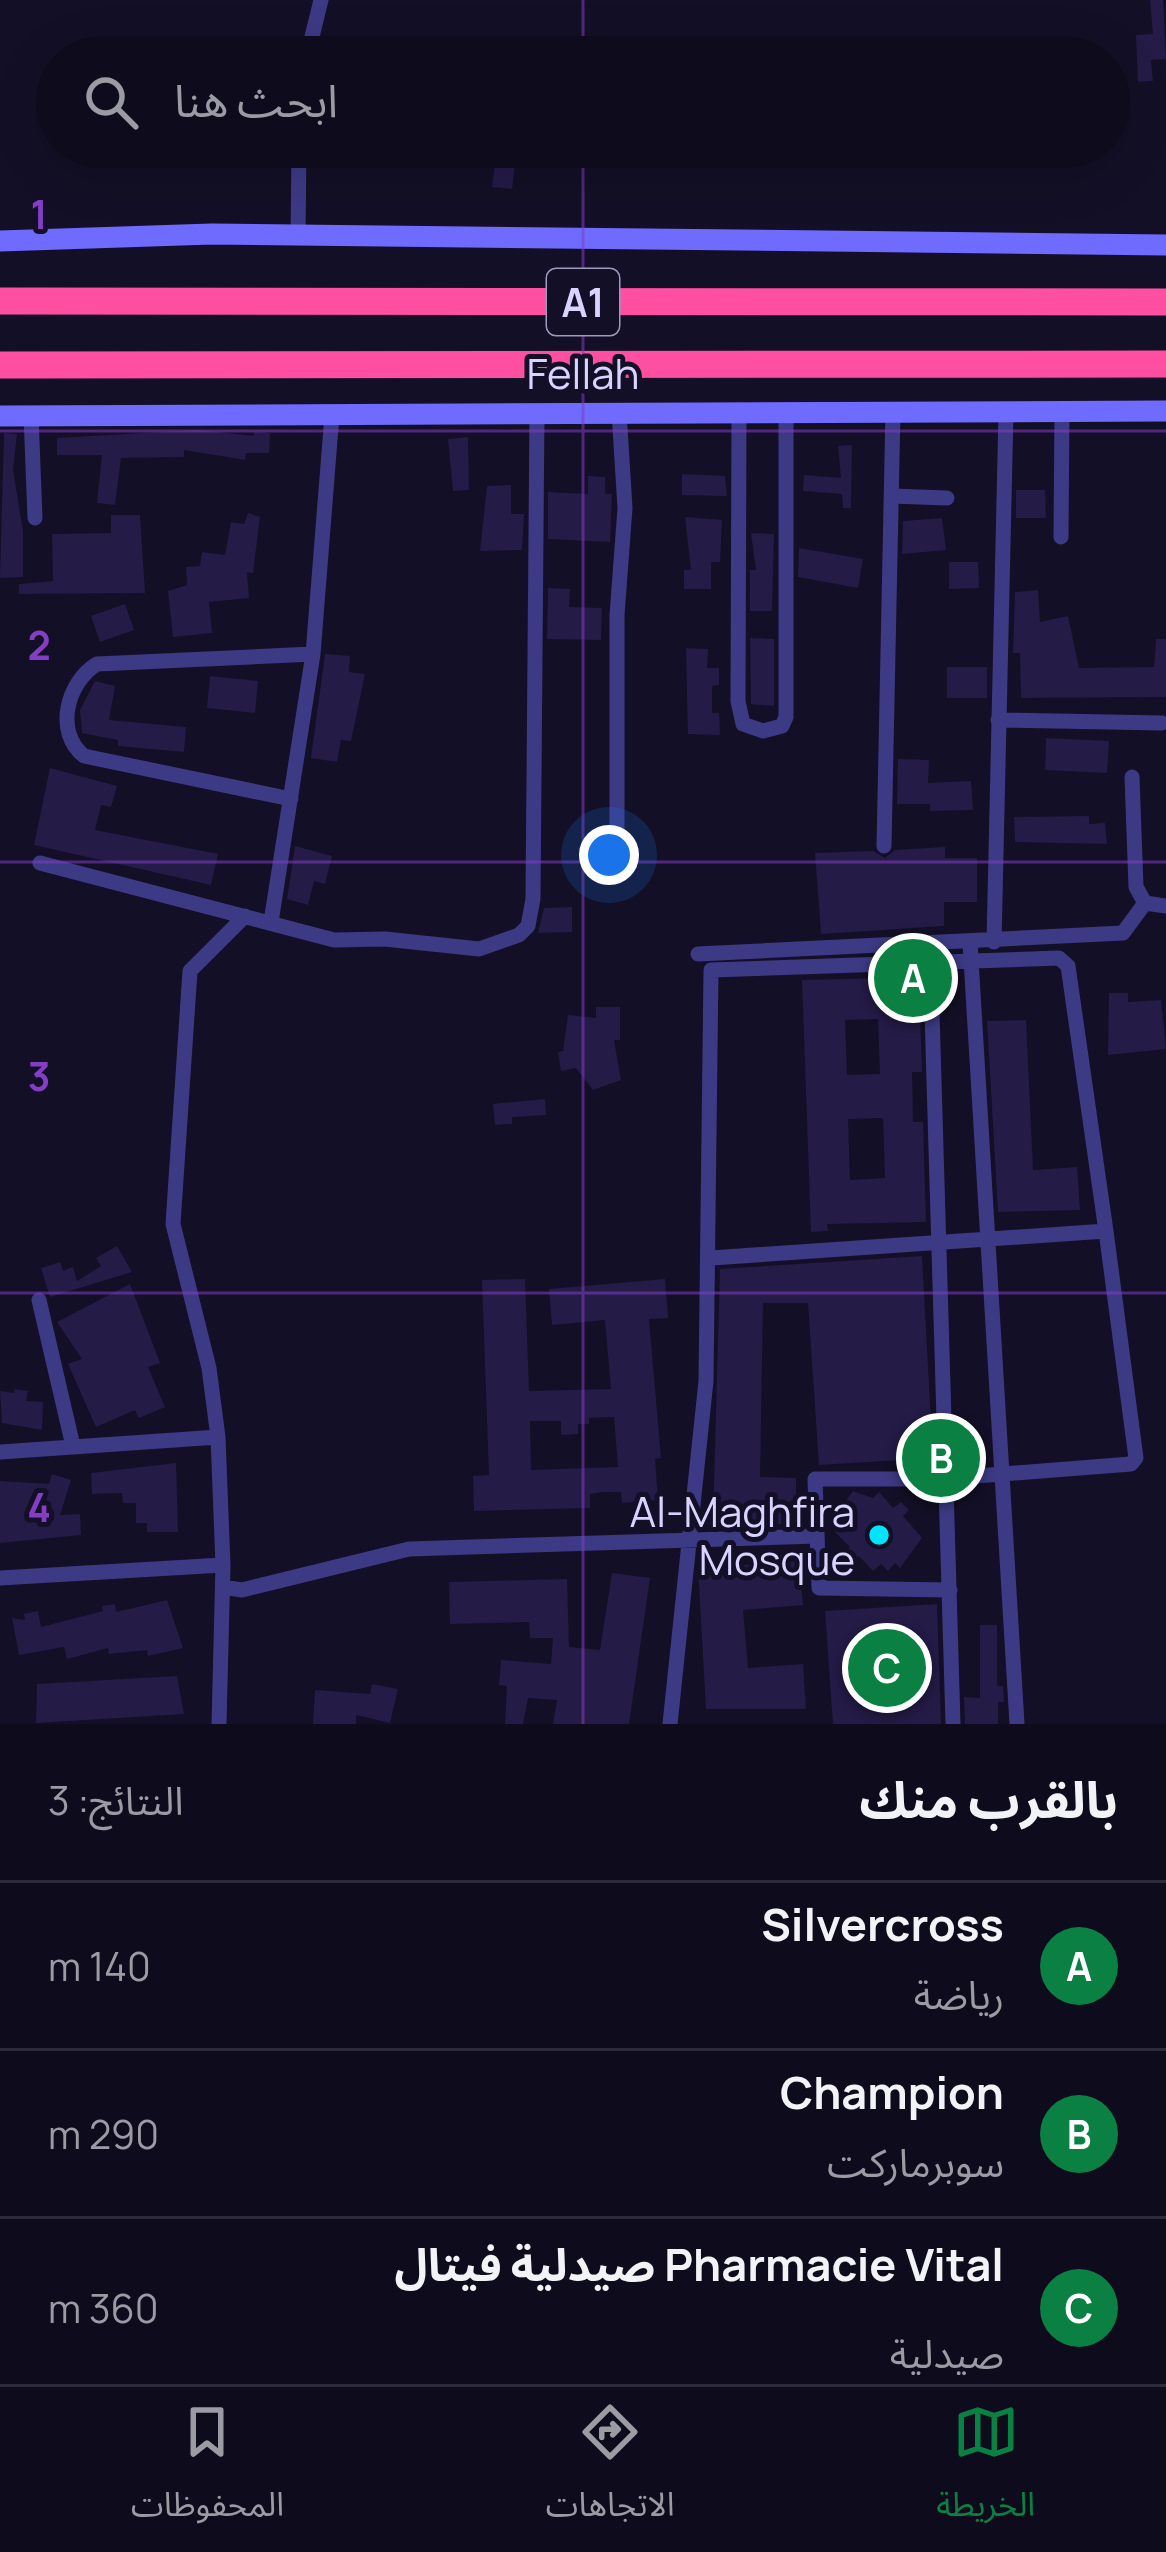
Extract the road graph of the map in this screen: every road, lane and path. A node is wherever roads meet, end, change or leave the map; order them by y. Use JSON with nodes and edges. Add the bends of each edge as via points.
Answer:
{"nodes":[{"id":1,"x":321,"y":0,"type":"edge"},
{"id":2,"x":313,"y":36,"type":"edge"},
{"id":3,"x":299,"y":168,"type":"edge"},
{"id":4,"x":298,"y":236,"type":"junction"},
{"id":5,"x":0,"y":241,"type":"edge"},
{"id":6,"x":1166,"y":245,"type":"edge"},
{"id":7,"x":0,"y":301,"type":"edge"},
{"id":8,"x":1166,"y":302,"type":"edge"},
{"id":9,"x":1166,"y":364,"type":"edge"},
{"id":10,"x":0,"y":365,"type":"edge"},
{"id":11,"x":893,"y":410,"type":"junction"},
{"id":12,"x":739,"y":411,"type":"junction"},
{"id":13,"x":786,"y":411,"type":"junction"},
{"id":14,"x":1166,"y":411,"type":"edge"},
{"id":15,"x":537,"y":412,"type":"junction"},
{"id":16,"x":619,"y":412,"type":"junction"},
{"id":17,"x":1006,"y":412,"type":"junction"},
{"id":18,"x":1062,"y":412,"type":"junction"},
{"id":19,"x":332,"y":415,"type":"junction"},
{"id":20,"x":0,"y":416,"type":"edge"},
{"id":21,"x":31,"y":416,"type":"junction"},
{"id":22,"x":892,"y":496,"type":"junction"},
{"id":23,"x":947,"y":498,"type":"dead end"},
{"id":24,"x":35,"y":518,"type":"dead end"},
{"id":25,"x":1060,"y":537,"type":"dead end"},
{"id":26,"x":313,"y":654,"type":"junction"},
{"id":27,"x":998,"y":720,"type":"junction"},
{"id":28,"x":1162,"y":723,"type":"dead end"},
{"id":29,"x":1132,"y":777,"type":"dead end"},
{"id":30,"x":291,"y":799,"type":"junction"},
{"id":31,"x":884,"y":846,"type":"dead end"},
{"id":32,"x":40,"y":863,"type":"dead end"},
{"id":33,"x":617,"y":874,"type":"dead end"},
{"id":34,"x":1145,"y":903,"type":"junction"},
{"id":35,"x":1166,"y":906,"type":"edge"},
{"id":36,"x":245,"y":916,"type":"junction"},
{"id":37,"x":271,"y":922,"type":"junction"},
{"id":38,"x":994,"y":942,"type":"junction"},
{"id":39,"x":971,"y":952,"type":"junction"},
{"id":40,"x":698,"y":954,"type":"dead end"},
{"id":41,"x":931,"y":954,"type":"junction"},
{"id":42,"x":1106,"y":1232,"type":"junction"},
{"id":43,"x":988,"y":1239,"type":"junction"},
{"id":44,"x":941,"y":1243,"type":"junction"},
{"id":45,"x":711,"y":1258,"type":"junction"},
{"id":46,"x":39,"y":1300,"type":"dead end"},
{"id":47,"x":218,"y":1437,"type":"junction"},
{"id":48,"x":73,"y":1446,"type":"junction"},
{"id":49,"x":0,"y":1452,"type":"edge"},
{"id":50,"x":1003,"y":1475,"type":"junction"},
{"id":51,"x":947,"y":1478,"type":"junction"},
{"id":52,"x":817,"y":1536,"type":"junction"},
{"id":53,"x":692,"y":1538,"type":"junction"},
{"id":54,"x":224,"y":1565,"type":"junction"},
{"id":55,"x":0,"y":1578,"type":"edge"},
{"id":56,"x":223,"y":1587,"type":"junction"},
{"id":57,"x":950,"y":1590,"type":"junction"},
{"id":58,"x":219,"y":1724,"type":"edge"},
{"id":59,"x":670,"y":1724,"type":"edge"},
{"id":60,"x":953,"y":1724,"type":"edge"},
{"id":61,"x":1017,"y":1724,"type":"edge"}],
"edges":[{"from":1,"to":2,"type":"street"},
{"from":3,"to":4,"type":"street"},
{"from":4,"to":5,"type":"street"},
{"from":4,"to":6,"type":"street"},
{"from":7,"to":8,"type":"highway","number":"A1"},
{"from":9,"to":10,"type":"highway","number":"A1"},
{"from":11,"to":13,"type":"street","name":"Fellah"},
{"from":11,"to":17,"type":"street","name":"Fellah"},
{"from":11,"to":22,"type":"street"},
{"from":12,"to":13,"type":"street","name":"Fellah"},
{"from":12,"to":13,"type":"street","via":[[738,701],[743,724],[764,731],[786,718]]},
{"from":12,"to":16,"type":"street","name":"Fellah"},
{"from":14,"to":18,"type":"street","name":"Fellah"},
{"from":15,"to":16,"type":"street","name":"Fellah"},
{"from":15,"to":19,"type":"street","name":"Fellah"},
{"from":15,"to":37,"type":"street","via":[[528,926],[479,949],[312,938]]},
{"from":16,"to":33,"type":"street","via":[[625,508]]},
{"from":17,"to":18,"type":"street","name":"Fellah"},
{"from":17,"to":27,"type":"street"},
{"from":18,"to":25,"type":"street"},
{"from":19,"to":21,"type":"street","name":"Fellah"},
{"from":19,"to":26,"type":"street"},
{"from":20,"to":21,"type":"street","name":"Fellah"},
{"from":21,"to":24,"type":"street"},
{"from":22,"to":23,"type":"street"},
{"from":22,"to":31,"type":"street"},
{"from":26,"to":30,"type":"street"},
{"from":26,"to":30,"type":"street","via":[[97,664],[67,710],[70,740],[84,756]]},
{"from":27,"to":28,"type":"street"},
{"from":27,"to":38,"type":"street"},
{"from":29,"to":34,"type":"street","via":[[1136,887]]},
{"from":30,"to":37,"type":"street"},
{"from":32,"to":36,"type":"street"},
{"from":34,"to":35,"type":"street"},
{"from":34,"to":38,"type":"street","via":[[1123,933]]},
{"from":36,"to":37,"type":"street"},
{"from":36,"to":47,"type":"street","via":[[190,971],[172,1224]]},
{"from":38,"to":39,"type":"street"},
{"from":39,"to":41,"type":"street"},
{"from":39,"to":42,"type":"street","via":[[1059,958],[1068,966]]},
{"from":39,"to":43,"type":"street"},
{"from":40,"to":41,"type":"street"},
{"from":41,"to":44,"type":"street"},
{"from":41,"to":45,"type":"street","via":[[712,970]]},
{"from":42,"to":43,"type":"street"},
{"from":42,"to":50,"type":"street","via":[[1136,1458],[1123,1468]]},
{"from":43,"to":44,"type":"street"},
{"from":43,"to":50,"type":"street"},
{"from":44,"to":45,"type":"street"},
{"from":44,"to":51,"type":"street"},
{"from":45,"to":53,"type":"street"},
{"from":46,"to":48,"type":"street"},
{"from":47,"to":48,"type":"street"},
{"from":47,"to":54,"type":"street"},
{"from":48,"to":49,"type":"street"},
{"from":50,"to":51,"type":"street"},
{"from":50,"to":61,"type":"street"},
{"from":51,"to":52,"type":"street","via":[[815,1479]]},
{"from":51,"to":57,"type":"street"},
{"from":52,"to":53,"type":"street"},
{"from":52,"to":57,"type":"street","via":[[818,1588]]},
{"from":53,"to":56,"type":"street","via":[[409,1549],[242,1590]]},
{"from":53,"to":59,"type":"street"},
{"from":54,"to":55,"type":"street"},
{"from":54,"to":56,"type":"street"},
{"from":56,"to":58,"type":"street"},
{"from":57,"to":60,"type":"street"}]}
